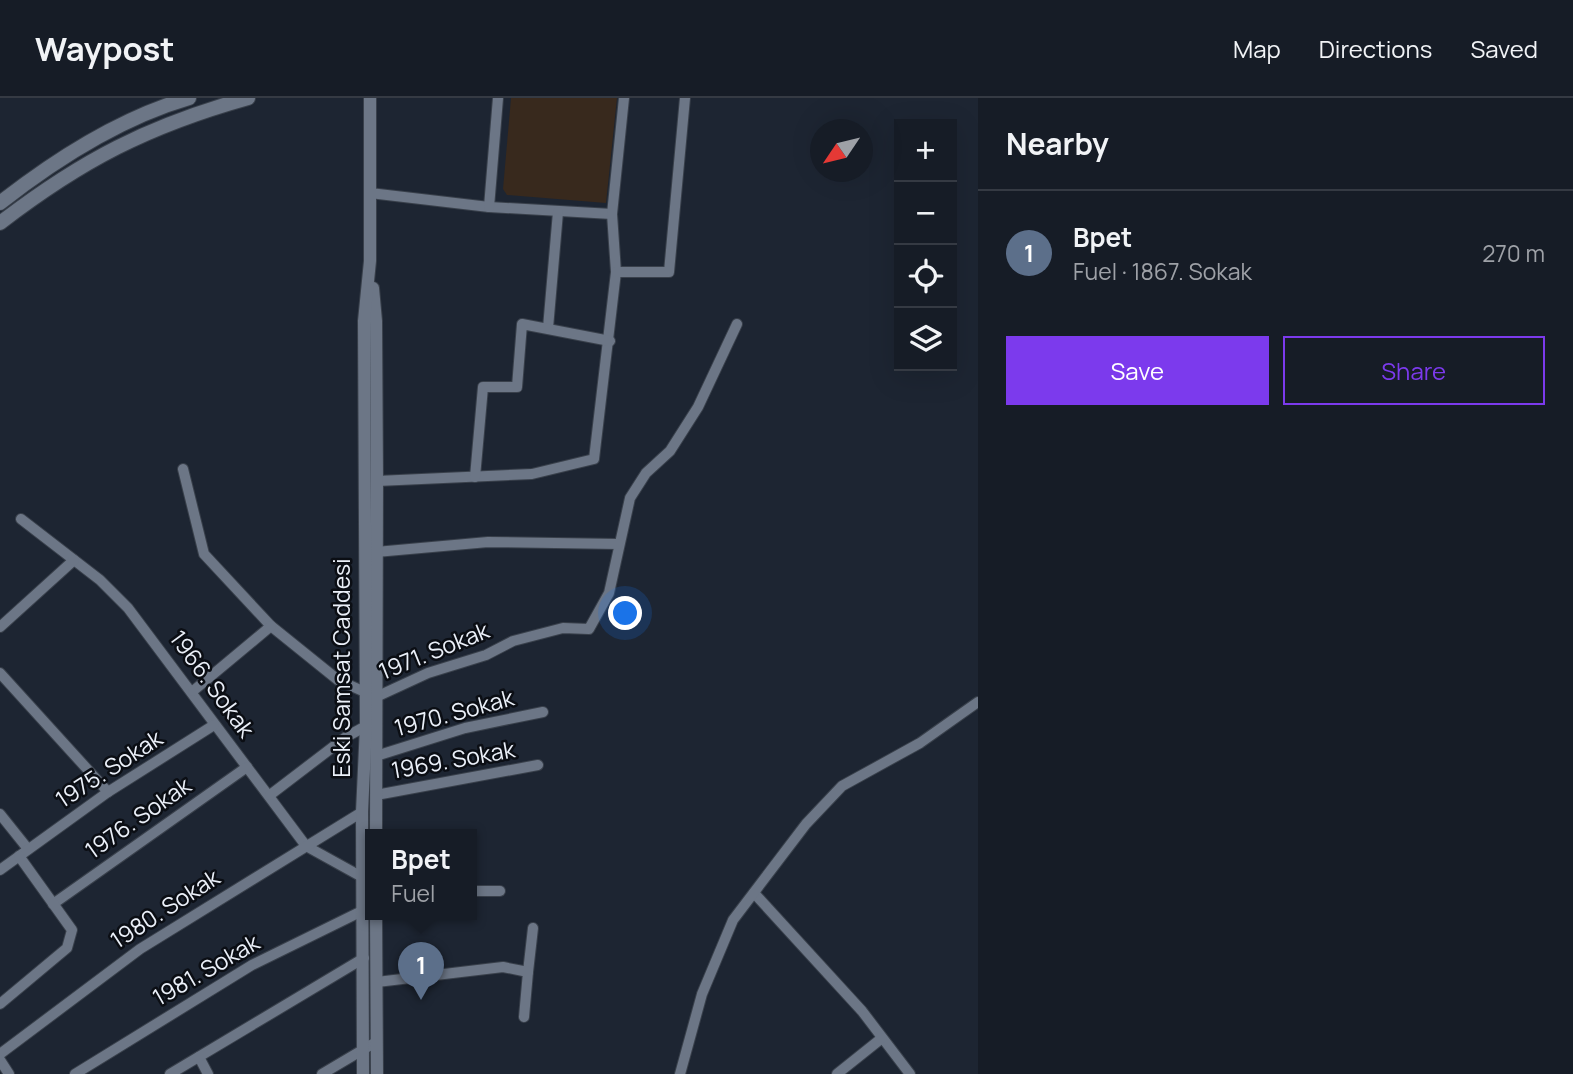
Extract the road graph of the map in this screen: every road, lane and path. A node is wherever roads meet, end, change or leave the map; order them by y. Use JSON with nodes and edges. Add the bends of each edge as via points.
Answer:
{"nodes":[{"id":1,"x":189,"y":98,"type":"edge"},
{"id":2,"x":247,"y":98,"type":"edge"},
{"id":3,"x":370,"y":98,"type":"edge"},
{"id":4,"x":498,"y":98,"type":"edge"},
{"id":5,"x":624,"y":98,"type":"edge"},
{"id":6,"x":685,"y":98,"type":"edge"},
{"id":7,"x":370,"y":193,"type":"junction"},
{"id":8,"x":0,"y":203,"type":"edge"},
{"id":9,"x":489,"y":207,"type":"junction"},
{"id":10,"x":558,"y":212,"type":"junction"},
{"id":11,"x":612,"y":214,"type":"junction"},
{"id":12,"x":0,"y":223,"type":"edge"},
{"id":13,"x":370,"y":261,"type":"junction"},
{"id":14,"x":617,"y":272,"type":"junction"},
{"id":15,"x":737,"y":324,"type":"dead end"},
{"id":16,"x":548,"y":328,"type":"junction"},
{"id":17,"x":610,"y":341,"type":"junction"},
{"id":18,"x":183,"y":469,"type":"dead end"},
{"id":19,"x":475,"y":477,"type":"junction"},
{"id":20,"x":377,"y":481,"type":"junction"},
{"id":21,"x":22,"y":519,"type":"dead end"},
{"id":22,"x":618,"y":544,"type":"junction"},
{"id":23,"x":376,"y":552,"type":"junction"},
{"id":24,"x":74,"y":561,"type":"junction"},
{"id":25,"x":271,"y":625,"type":"junction"},
{"id":26,"x":0,"y":627,"type":"edge"},
{"id":27,"x":0,"y":673,"type":"edge"},
{"id":28,"x":193,"y":691,"type":"junction"},
{"id":29,"x":371,"y":695,"type":"junction"},
{"id":30,"x":978,"y":702,"type":"edge"},
{"id":31,"x":543,"y":712,"type":"dead end"},
{"id":32,"x":215,"y":725,"type":"junction"},
{"id":33,"x":366,"y":726,"type":"junction"},
{"id":34,"x":376,"y":756,"type":"junction"},
{"id":35,"x":538,"y":765,"type":"dead end"},
{"id":36,"x":247,"y":767,"type":"junction"},
{"id":37,"x":108,"y":792,"type":"junction"},
{"id":38,"x":270,"y":795,"type":"junction"},
{"id":39,"x":376,"y":795,"type":"junction"},
{"id":40,"x":362,"y":812,"type":"junction"},
{"id":41,"x":0,"y":814,"type":"edge"},
{"id":42,"x":376,"y":829,"type":"edge"},
{"id":43,"x":306,"y":846,"type":"junction"},
{"id":44,"x":23,"y":853,"type":"junction"},
{"id":45,"x":0,"y":870,"type":"edge"},
{"id":46,"x":362,"y":877,"type":"junction"},
{"id":47,"x":365,"y":890,"type":"edge"},
{"id":48,"x":477,"y":891,"type":"edge"},
{"id":49,"x":500,"y":891,"type":"dead end"},
{"id":50,"x":754,"y":893,"type":"junction"},
{"id":51,"x":53,"y":904,"type":"junction"},
{"id":52,"x":365,"y":914,"type":"edge"},
{"id":53,"x":369,"y":920,"type":"edge"},
{"id":54,"x":371,"y":920,"type":"edge"},
{"id":55,"x":533,"y":928,"type":"dead end"},
{"id":56,"x":364,"y":958,"type":"junction"},
{"id":57,"x":527,"y":972,"type":"junction"},
{"id":58,"x":377,"y":982,"type":"junction"},
{"id":59,"x":0,"y":1004,"type":"edge"},
{"id":60,"x":524,"y":1017,"type":"dead end"},
{"id":61,"x":882,"y":1038,"type":"junction"},
{"id":62,"x":376,"y":1042,"type":"junction"},
{"id":63,"x":361,"y":1050,"type":"junction"},
{"id":64,"x":0,"y":1055,"type":"edge"},
{"id":65,"x":198,"y":1057,"type":"junction"},
{"id":66,"x":0,"y":1060,"type":"edge"},
{"id":67,"x":9,"y":1074,"type":"edge"},
{"id":68,"x":75,"y":1074,"type":"edge"},
{"id":69,"x":170,"y":1074,"type":"edge"},
{"id":70,"x":208,"y":1074,"type":"edge"},
{"id":71,"x":322,"y":1074,"type":"edge"},
{"id":72,"x":362,"y":1074,"type":"edge"},
{"id":73,"x":377,"y":1074,"type":"edge"},
{"id":74,"x":680,"y":1074,"type":"edge"},
{"id":75,"x":837,"y":1074,"type":"edge"},
{"id":76,"x":910,"y":1074,"type":"edge"}],
"edges":[{"from":1,"to":8,"type":"main road","via":[[107,132]]},
{"from":2,"to":12,"type":"main road","via":[[188,115],[115,146]]},
{"from":3,"to":7,"type":"street","name":"Eski Samsat Caddesi"},
{"from":4,"to":9,"type":"street"},
{"from":5,"to":11,"type":"street"},
{"from":6,"to":14,"type":"street","via":[[668,272]]},
{"from":7,"to":9,"type":"street"},
{"from":7,"to":13,"type":"street","name":"Eski Samsat Caddesi"},
{"from":9,"to":10,"type":"street"},
{"from":10,"to":11,"type":"street"},
{"from":10,"to":16,"type":"street"},
{"from":11,"to":14,"type":"street"},
{"from":13,"to":20,"type":"street","name":"Eski Samsat Caddesi","via":[[376,321]]},
{"from":13,"to":29,"type":"street","name":"Eski Samsat Caddesi","via":[[363,334]]},
{"from":14,"to":17,"type":"street"},
{"from":15,"to":22,"type":"street","via":[[698,407],[670,451],[630,498]]},
{"from":16,"to":17,"type":"street"},
{"from":16,"to":19,"type":"street","via":[[522,324],[517,387],[483,387]]},
{"from":17,"to":19,"type":"street","via":[[594,458],[532,474]]},
{"from":18,"to":25,"type":"street","name":"1971. Sokak","via":[[204,554]]},
{"from":19,"to":20,"type":"street"},
{"from":20,"to":23,"type":"street","name":"Eski Samsat Caddesi"},
{"from":21,"to":24,"type":"street","name":"1966. Sokak"},
{"from":22,"to":23,"type":"street","via":[[488,542]]},
{"from":22,"to":29,"type":"street","name":"1971. Sokak","via":[[609,593],[589,629],[563,628],[513,641]]},
{"from":23,"to":29,"type":"street","name":"Eski Samsat Caddesi"},
{"from":24,"to":26,"type":"street"},
{"from":24,"to":28,"type":"street","name":"1966. Sokak","via":[[128,608]]},
{"from":25,"to":28,"type":"street"},
{"from":25,"to":29,"type":"street","name":"1971. Sokak","via":[[338,680]]},
{"from":27,"to":37,"type":"street"},
{"from":28,"to":32,"type":"street","name":"1966. Sokak"},
{"from":29,"to":33,"type":"street","name":"Eski Samsat Caddesi"},
{"from":29,"to":34,"type":"street","name":"Eski Samsat Caddesi"},
{"from":30,"to":50,"type":"street","via":[[920,743],[842,786],[806,824]]},
{"from":31,"to":34,"type":"street","name":"1970. Sokak","via":[[465,728]]},
{"from":32,"to":36,"type":"street","name":"1966. Sokak"},
{"from":32,"to":37,"type":"street","name":"1975. Sokak"},
{"from":33,"to":38,"type":"street"},
{"from":33,"to":40,"type":"street","name":"Eski Samsat Caddesi"},
{"from":34,"to":39,"type":"street","name":"Eski Samsat Caddesi"},
{"from":35,"to":39,"type":"street","name":"1969. Sokak"},
{"from":36,"to":38,"type":"street","name":"1966. Sokak"},
{"from":36,"to":51,"type":"street","name":"1976. Sokak"},
{"from":37,"to":44,"type":"street","name":"1975. Sokak"},
{"from":38,"to":43,"type":"street","name":"1966. Sokak"},
{"from":39,"to":42,"type":"street","name":"Eski Samsat Caddesi"},
{"from":40,"to":43,"type":"street","name":"1980. Sokak"},
{"from":40,"to":46,"type":"street","name":"Eski Samsat Caddesi"},
{"from":41,"to":44,"type":"street"},
{"from":43,"to":46,"type":"street","name":"1966. Sokak"},
{"from":43,"to":64,"type":"street","name":"1980. Sokak","via":[[140,949]]},
{"from":44,"to":45,"type":"street","name":"1975. Sokak"},
{"from":44,"to":51,"type":"street"},
{"from":46,"to":47,"type":"street","name":"Eski Samsat Caddesi"},
{"from":48,"to":49,"type":"street"},
{"from":50,"to":61,"type":"street"},
{"from":50,"to":74,"type":"street","via":[[733,920],[702,994]]},
{"from":51,"to":59,"type":"street","via":[[72,930],[66,948]]},
{"from":52,"to":68,"type":"street","name":"1981. Sokak","via":[[252,965]]},
{"from":53,"to":56,"type":"street","name":"Eski Samsat Caddesi"},
{"from":54,"to":58,"type":"street","name":"Eski Samsat Caddesi"},
{"from":55,"to":57,"type":"street"},
{"from":56,"to":63,"type":"street","name":"Eski Samsat Caddesi"},
{"from":56,"to":65,"type":"street"},
{"from":57,"to":58,"type":"street","via":[[503,967]]},
{"from":57,"to":60,"type":"street"},
{"from":58,"to":62,"type":"street","name":"Eski Samsat Caddesi"},
{"from":61,"to":75,"type":"street"},
{"from":61,"to":76,"type":"street"},
{"from":62,"to":63,"type":"street"},
{"from":62,"to":73,"type":"street","name":"Eski Samsat Caddesi"},
{"from":63,"to":71,"type":"street"},
{"from":63,"to":72,"type":"street","name":"Eski Samsat Caddesi"},
{"from":65,"to":69,"type":"street"},
{"from":65,"to":70,"type":"street"},
{"from":66,"to":67,"type":"street"}]}
